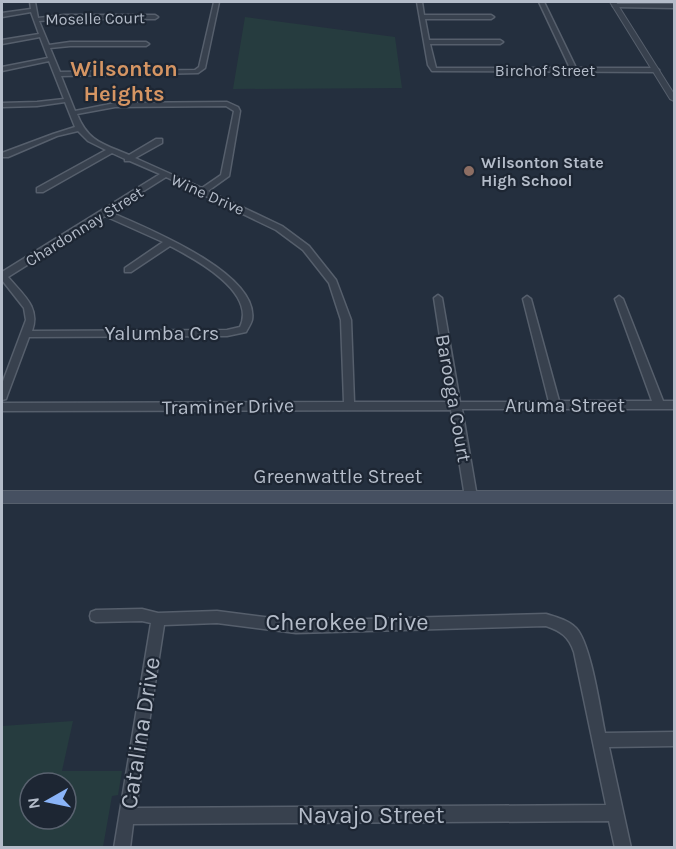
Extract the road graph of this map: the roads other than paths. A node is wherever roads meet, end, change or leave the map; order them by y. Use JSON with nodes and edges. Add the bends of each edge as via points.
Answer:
{"nodes":[{"id":1,"x":218,"y":2,"type":"edge"},
{"id":2,"x":419,"y":2,"type":"edge"},
{"id":3,"x":542,"y":2,"type":"edge"},
{"id":4,"x":615,"y":4,"type":"edge"},
{"id":5,"x":32,"y":6,"type":"edge"},
{"id":6,"x":675,"y":6,"type":"edge"},
{"id":7,"x":2,"y":15,"type":"edge"},
{"id":8,"x":155,"y":17,"type":"dead end"},
{"id":9,"x":422,"y":17,"type":"junction"},
{"id":10,"x":491,"y":17,"type":"dead end"},
{"id":11,"x":36,"y":20,"type":"junction"},
{"id":12,"x":42,"y":35,"type":"junction"},
{"id":13,"x":2,"y":42,"type":"edge"},
{"id":14,"x":427,"y":42,"type":"junction"},
{"id":15,"x":500,"y":42,"type":"dead end"},
{"id":16,"x":146,"y":44,"type":"dead end"},
{"id":17,"x":47,"y":47,"type":"junction"},
{"id":18,"x":52,"y":59,"type":"junction"},
{"id":19,"x":2,"y":69,"type":"edge"},
{"id":20,"x":574,"y":70,"type":"junction"},
{"id":21,"x":656,"y":70,"type":"junction"},
{"id":22,"x":58,"y":74,"type":"junction"},
{"id":23,"x":675,"y":99,"type":"edge"},
{"id":24,"x":68,"y":100,"type":"junction"},
{"id":25,"x":2,"y":106,"type":"edge"},
{"id":26,"x":73,"y":113,"type":"junction"},
{"id":27,"x":79,"y":128,"type":"junction"},
{"id":28,"x":159,"y":141,"type":"dead end"},
{"id":29,"x":109,"y":151,"type":"junction"},
{"id":30,"x":5,"y":155,"type":"dead end"},
{"id":31,"x":128,"y":159,"type":"junction"},
{"id":32,"x":164,"y":175,"type":"junction"},
{"id":33,"x":40,"y":190,"type":"dead end"},
{"id":34,"x":202,"y":191,"type":"junction"},
{"id":35,"x":106,"y":213,"type":"junction"},
{"id":36,"x":168,"y":243,"type":"junction"},
{"id":37,"x":128,"y":270,"type":"dead end"},
{"id":38,"x":2,"y":275,"type":"edge"},
{"id":39,"x":438,"y":298,"type":"dead end"},
{"id":40,"x":619,"y":298,"type":"dead end"},
{"id":41,"x":527,"y":299,"type":"dead end"},
{"id":42,"x":27,"y":334,"type":"junction"},
{"id":43,"x":2,"y":396,"type":"edge"},
{"id":44,"x":349,"y":405,"type":"junction"},
{"id":45,"x":555,"y":405,"type":"junction"},
{"id":46,"x":659,"y":405,"type":"junction"},
{"id":47,"x":675,"y":405,"type":"edge"},
{"id":48,"x":455,"y":406,"type":"junction"},
{"id":49,"x":2,"y":408,"type":"edge"},
{"id":50,"x":2,"y":497,"type":"edge"},
{"id":51,"x":471,"y":497,"type":"junction"},
{"id":52,"x":675,"y":497,"type":"edge"},
{"id":53,"x":96,"y":616,"type":"dead end"},
{"id":54,"x":158,"y":619,"type":"junction"},
{"id":55,"x":675,"y":739,"type":"edge"},
{"id":56,"x":600,"y":740,"type":"junction"},
{"id":57,"x":615,"y":813,"type":"junction"},
{"id":58,"x":127,"y":816,"type":"junction"},
{"id":59,"x":122,"y":848,"type":"edge"},
{"id":60,"x":623,"y":848,"type":"edge"}],
"edges":[{"from":1,"to":22,"type":"street","via":[[202,68],[196,72]]},
{"from":2,"to":9,"type":"street"},
{"from":3,"to":20,"type":"street"},
{"from":4,"to":6,"type":"street"},
{"from":4,"to":21,"type":"street"},
{"from":5,"to":7,"type":"street"},
{"from":5,"to":11,"type":"street","name":"Wine Drive"},
{"from":8,"to":11,"type":"street","name":"Moselle Court"},
{"from":9,"to":10,"type":"street"},
{"from":9,"to":14,"type":"street"},
{"from":11,"to":12,"type":"street","name":"Wine Drive"},
{"from":12,"to":13,"type":"street"},
{"from":12,"to":17,"type":"street","name":"Wine Drive"},
{"from":14,"to":15,"type":"street"},
{"from":14,"to":20,"type":"street","name":"Birchof Street","via":[[434,69]]},
{"from":16,"to":17,"type":"street"},
{"from":17,"to":18,"type":"street","name":"Wine Drive"},
{"from":18,"to":19,"type":"street"},
{"from":18,"to":22,"type":"street","name":"Wine Drive"},
{"from":20,"to":21,"type":"street","name":"Birchof Street"},
{"from":21,"to":23,"type":"street"},
{"from":22,"to":24,"type":"street","name":"Wine Drive"},
{"from":24,"to":25,"type":"street"},
{"from":24,"to":26,"type":"street","name":"Wine Drive"},
{"from":26,"to":27,"type":"street","name":"Wine Drive"},
{"from":26,"to":34,"type":"street","via":[[116,105],[227,104],[236,108],[225,176]]},
{"from":27,"to":29,"type":"street","name":"Wine Drive"},
{"from":27,"to":30,"type":"street"},
{"from":28,"to":31,"type":"street"},
{"from":29,"to":31,"type":"street","name":"Wine Drive"},
{"from":29,"to":33,"type":"street"},
{"from":31,"to":32,"type":"street","name":"Wine Drive"},
{"from":32,"to":34,"type":"street","name":"Wine Drive"},
{"from":32,"to":35,"type":"street","name":"Chardonnay Street"},
{"from":34,"to":44,"type":"street","name":"Wine Drive","via":[[279,228],[306,248],[333,282],[346,320]]},
{"from":35,"to":36,"type":"street","name":"Yalumba Crs"},
{"from":35,"to":38,"type":"street","name":"Chardonnay Street"},
{"from":36,"to":37,"type":"street"},
{"from":36,"to":42,"type":"street","name":"Yalumba Crs","via":[[216,268],[232,284],[248,316],[243,330]]},
{"from":38,"to":42,"type":"street","via":[[28,307],[31,320]]},
{"from":39,"to":48,"type":"street","name":"Barooga Court"},
{"from":40,"to":46,"type":"street"},
{"from":41,"to":45,"type":"street"},
{"from":42,"to":43,"type":"street"},
{"from":44,"to":48,"type":"street","name":"Traminer Drive"},
{"from":44,"to":49,"type":"street","name":"Traminer Drive"},
{"from":45,"to":46,"type":"street","name":"Aruma Street"},
{"from":45,"to":48,"type":"street","name":"Aruma Street"},
{"from":46,"to":47,"type":"street","name":"Aruma Street"},
{"from":48,"to":51,"type":"street","name":"Barooga Court"},
{"from":50,"to":51,"type":"main road","name":"Greenwattle Street"},
{"from":51,"to":52,"type":"main road","name":"Greenwattle Street"},
{"from":53,"to":54,"type":"street","name":"Cherokee Drive","via":[[142,615]]},
{"from":54,"to":56,"type":"street","name":"Cherokee Drive","via":[[217,617],[296,627],[546,620],[562,624],[576,636]]},
{"from":54,"to":58,"type":"street","name":"Catalina Drive"},
{"from":55,"to":56,"type":"street"},
{"from":56,"to":57,"type":"street","name":"Cherokee Drive"},
{"from":57,"to":58,"type":"street","name":"Navajo Street"},
{"from":57,"to":60,"type":"street","name":"Cherokee Drive"},
{"from":58,"to":59,"type":"street","name":"Catalina Drive"}]}
